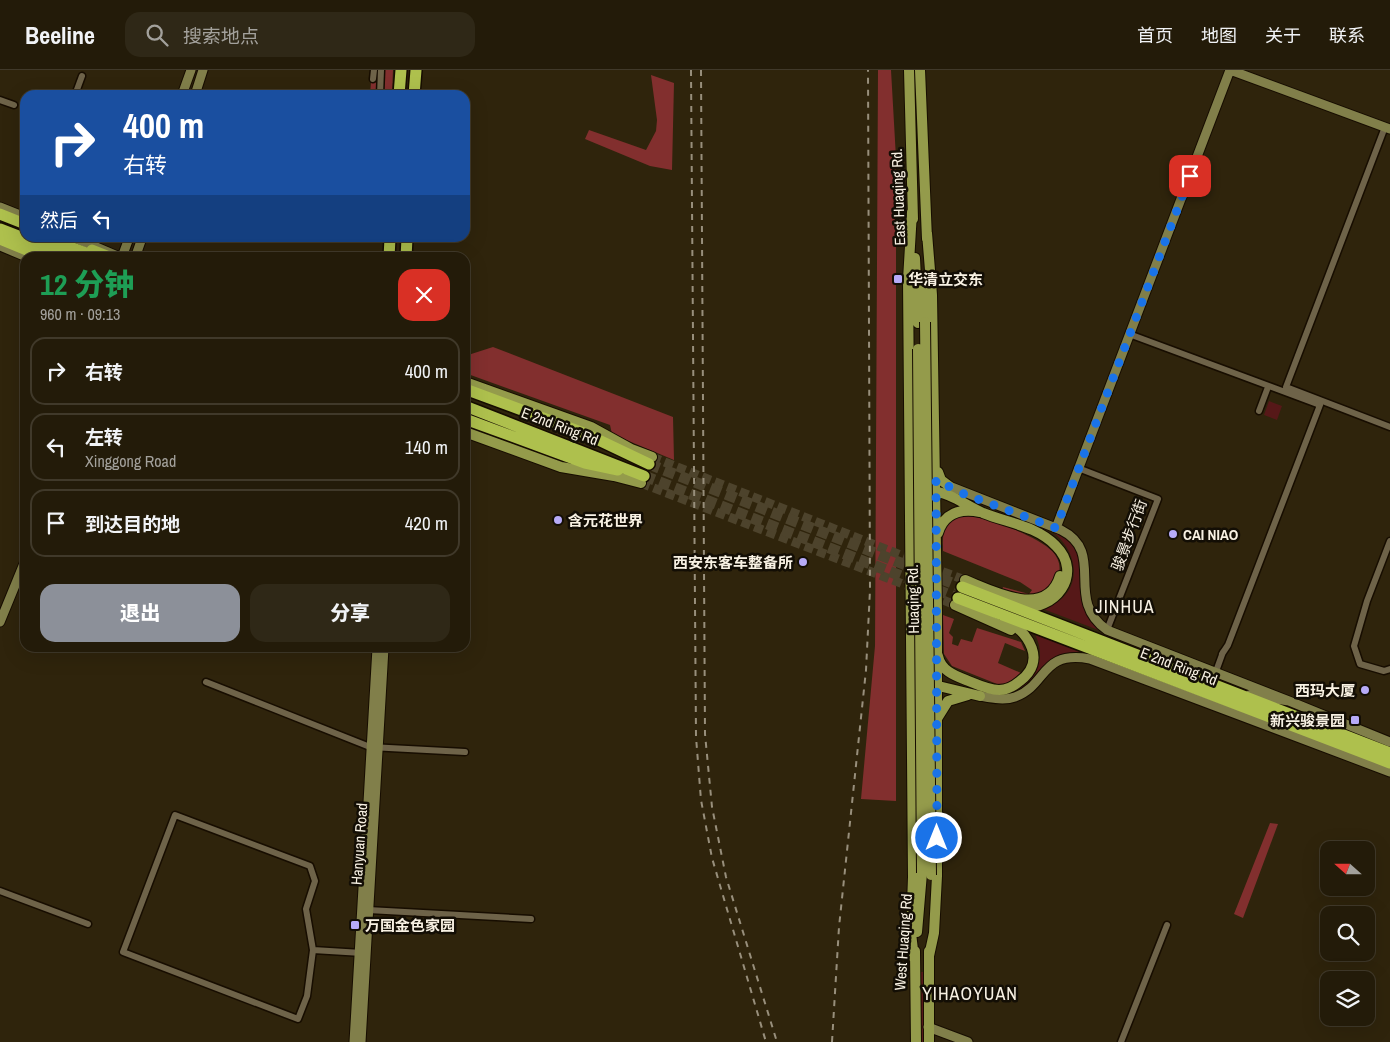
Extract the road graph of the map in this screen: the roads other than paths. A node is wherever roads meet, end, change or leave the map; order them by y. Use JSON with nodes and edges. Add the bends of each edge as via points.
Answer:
{"nodes":[{"id":1,"x":191,"y":70,"type":"edge"},
{"id":2,"x":203,"y":70,"type":"edge"},
{"id":3,"x":374,"y":70,"type":"edge"},
{"id":4,"x":381,"y":70,"type":"edge"},
{"id":5,"x":401,"y":70,"type":"edge"},
{"id":6,"x":416,"y":70,"type":"edge"},
{"id":7,"x":909,"y":70,"type":"edge"},
{"id":8,"x":920,"y":70,"type":"edge"},
{"id":9,"x":1230,"y":70,"type":"edge"},
{"id":10,"x":82,"y":76,"type":"dead end"},
{"id":11,"x":373,"y":78,"type":"dead end"},
{"id":12,"x":77,"y":90,"type":"edge"},
{"id":13,"x":184,"y":90,"type":"edge"},
{"id":14,"x":197,"y":90,"type":"edge"},
{"id":15,"x":380,"y":90,"type":"edge"},
{"id":16,"x":399,"y":90,"type":"edge"},
{"id":17,"x":414,"y":90,"type":"edge"},
{"id":18,"x":0,"y":100,"type":"edge"},
{"id":19,"x":14,"y":105,"type":"dead end"},
{"id":20,"x":1388,"y":128,"type":"edge"},
{"id":21,"x":0,"y":207,"type":"edge"},
{"id":22,"x":912,"y":212,"type":"junction"},
{"id":23,"x":0,"y":214,"type":"edge"},
{"id":24,"x":20,"y":215,"type":"edge"},
{"id":25,"x":0,"y":220,"type":"edge"},
{"id":26,"x":20,"y":222,"type":"edge"},
{"id":27,"x":20,"y":227,"type":"edge"},
{"id":28,"x":0,"y":229,"type":"edge"},
{"id":29,"x":927,"y":233,"type":"junction"},
{"id":30,"x":20,"y":237,"type":"edge"},
{"id":31,"x":0,"y":239,"type":"edge"},
{"id":32,"x":34,"y":242,"type":"edge"},
{"id":33,"x":59,"y":242,"type":"edge"},
{"id":34,"x":70,"y":242,"type":"edge"},
{"id":35,"x":84,"y":242,"type":"edge"},
{"id":36,"x":0,"y":246,"type":"edge"},
{"id":37,"x":31,"y":252,"type":"edge"},
{"id":38,"x":59,"y":252,"type":"edge"},
{"id":39,"x":90,"y":252,"type":"edge"},
{"id":40,"x":94,"y":252,"type":"edge"},
{"id":41,"x":109,"y":252,"type":"edge"},
{"id":42,"x":20,"y":254,"type":"edge"},
{"id":43,"x":921,"y":322,"type":"junction"},
{"id":44,"x":1129,"y":334,"type":"junction"},
{"id":45,"x":470,"y":384,"type":"edge"},
{"id":46,"x":1268,"y":387,"type":"junction"},
{"id":47,"x":470,"y":391,"type":"edge"},
{"id":48,"x":470,"y":398,"type":"edge"},
{"id":49,"x":470,"y":408,"type":"edge"},
{"id":50,"x":1259,"y":411,"type":"dead end"},
{"id":51,"x":470,"y":421,"type":"edge"},
{"id":52,"x":1390,"y":427,"type":"edge"},
{"id":53,"x":470,"y":434,"type":"edge"},
{"id":54,"x":582,"y":445,"type":"junction"},
{"id":55,"x":632,"y":456,"type":"junction"},
{"id":56,"x":651,"y":461,"type":"joint"},
{"id":57,"x":1078,"y":468,"type":"junction"},
{"id":58,"x":909,"y":478,"type":"junction"},
{"id":59,"x":643,"y":480,"type":"junction"},
{"id":60,"x":944,"y":486,"type":"junction"},
{"id":61,"x":909,"y":490,"type":"junction"},
{"id":62,"x":936,"y":492,"type":"junction"},
{"id":63,"x":981,"y":512,"type":"junction"},
{"id":64,"x":999,"y":519,"type":"junction"},
{"id":65,"x":1056,"y":528,"type":"junction"},
{"id":66,"x":1390,"y":541,"type":"edge"},
{"id":67,"x":936,"y":545,"type":"junction"},
{"id":68,"x":910,"y":555,"type":"junction"},
{"id":69,"x":936,"y":556,"type":"junction"},
{"id":70,"x":20,"y":573,"type":"edge"},
{"id":71,"x":960,"y":593,"type":"junction"},
{"id":72,"x":910,"y":604,"type":"junction"},
{"id":73,"x":1008,"y":605,"type":"junction"},
{"id":74,"x":937,"y":606,"type":"junction"},
{"id":75,"x":981,"y":607,"type":"junction"},
{"id":76,"x":0,"y":622,"type":"edge"},
{"id":77,"x":1232,"y":622,"type":"dead end"},
{"id":78,"x":1107,"y":630,"type":"junction"},
{"id":79,"x":937,"y":650,"type":"junction"},
{"id":80,"x":377,"y":652,"type":"edge"},
{"id":81,"x":384,"y":652,"type":"edge"},
{"id":82,"x":1222,"y":654,"type":"junction"},
{"id":83,"x":1390,"y":669,"type":"edge"},
{"id":84,"x":1215,"y":674,"type":"junction"},
{"id":85,"x":206,"y":682,"type":"dead end"},
{"id":86,"x":911,"y":684,"type":"junction"},
{"id":87,"x":937,"y":684,"type":"junction"},
{"id":88,"x":1014,"y":685,"type":"junction"},
{"id":89,"x":980,"y":696,"type":"junction"},
{"id":90,"x":1238,"y":699,"type":"junction"},
{"id":91,"x":1289,"y":701,"type":"junction"},
{"id":92,"x":937,"y":725,"type":"junction"},
{"id":93,"x":1365,"y":732,"type":"junction"},
{"id":94,"x":1291,"y":734,"type":"junction"},
{"id":95,"x":1390,"y":742,"type":"edge"},
{"id":96,"x":375,"y":747,"type":"junction"},
{"id":97,"x":465,"y":752,"type":"dead end"},
{"id":98,"x":1390,"y":752,"type":"edge"},
{"id":99,"x":1390,"y":763,"type":"edge"},
{"id":100,"x":1390,"y":772,"type":"edge"},
{"id":101,"x":926,"y":874,"type":"junction"},
{"id":102,"x":0,"y":891,"type":"edge"},
{"id":103,"x":368,"y":910,"type":"junction"},
{"id":104,"x":530,"y":919,"type":"dead end"},
{"id":105,"x":88,"y":924,"type":"dead end"},
{"id":106,"x":1167,"y":925,"type":"dead end"},
{"id":107,"x":313,"y":950,"type":"junction"},
{"id":108,"x":363,"y":953,"type":"junction"},
{"id":109,"x":929,"y":956,"type":"junction"},
{"id":110,"x":914,"y":958,"type":"junction"},
{"id":111,"x":928,"y":1027,"type":"junction"},
{"id":112,"x":354,"y":1042,"type":"edge"},
{"id":113,"x":361,"y":1042,"type":"edge"},
{"id":114,"x":916,"y":1042,"type":"edge"},
{"id":115,"x":929,"y":1042,"type":"edge"},
{"id":116,"x":968,"y":1042,"type":"edge"},
{"id":117,"x":1121,"y":1042,"type":"edge"}],
"edges":[{"from":1,"to":13,"type":"main road"},
{"from":2,"to":14,"type":"main road"},
{"from":3,"to":11,"type":"street"},
{"from":4,"to":15,"type":"street"},
{"from":5,"to":16,"type":"highway"},
{"from":6,"to":17,"type":"highway"},
{"from":7,"to":22,"type":"main road","name":"East Huaqing Rd."},
{"from":8,"to":29,"type":"main road","name":"East Huaqing Rd."},
{"from":9,"to":20,"type":"main road"},
{"from":9,"to":44,"type":"main road"},
{"from":10,"to":12,"type":"street"},
{"from":18,"to":19,"type":"street"},
{"from":20,"to":52,"type":"street","via":[[1286,387]]},
{"from":21,"to":24,"type":"main road"},
{"from":22,"to":43,"type":"main road","name":"East Huaqing Rd."},
{"from":22,"to":58,"type":"main road","via":[[908,280]]},
{"from":23,"to":26,"type":"highway"},
{"from":25,"to":27,"type":"highway"},
{"from":28,"to":30,"type":"highway"},
{"from":29,"to":43,"type":"main road","name":"East Huaqing Rd."},
{"from":29,"to":60,"type":"main road","via":[[932,294],[936,461]]},
{"from":31,"to":37,"type":"highway"},
{"from":32,"to":38,"type":"highway"},
{"from":33,"to":39,"type":"highway"},
{"from":34,"to":40,"type":"highway"},
{"from":35,"to":41,"type":"main road"},
{"from":36,"to":42,"type":"main road"},
{"from":43,"to":101,"type":"main road","name":"Huaqing Rd.","bridge":true},
{"from":44,"to":46,"type":"street"},
{"from":44,"to":57,"type":"main road"},
{"from":45,"to":56,"type":"main road","via":[[591,427]]},
{"from":46,"to":50,"type":"street"},
{"from":46,"to":82,"type":"street","via":[[1320,405]]},
{"from":47,"to":55,"type":"highway","via":[[586,434]]},
{"from":48,"to":54,"type":"highway","name":"E 2nd Ring Rd"},
{"from":49,"to":54,"type":"highway","name":"E 2nd Ring Rd"},
{"from":51,"to":59,"type":"highway","via":[[586,464]]},
{"from":53,"to":59,"type":"main road","via":[[567,469]]},
{"from":54,"to":55,"type":"highway","name":"E 2nd Ring Rd"},
{"from":54,"to":59,"type":"highway","name":"E 2nd Ring Rd"},
{"from":55,"to":56,"type":"highway"},
{"from":57,"to":65,"type":"main road"},
{"from":57,"to":78,"type":"street","name":"骏景步行街","via":[[1158,499]]},
{"from":58,"to":60,"type":"main road"},
{"from":58,"to":61,"type":"main road"},
{"from":60,"to":62,"type":"main road"},
{"from":60,"to":63,"type":"main road"},
{"from":60,"to":65,"type":"main road"},
{"from":61,"to":62,"type":"main road"},
{"from":61,"to":68,"type":"main road"},
{"from":62,"to":67,"type":"main road"},
{"from":63,"to":64,"type":"main road"},
{"from":63,"to":67,"type":"main road","via":[[962,511],[946,517]]},
{"from":64,"to":71,"type":"main road","via":[[1054,550],[1061,567],[1056,586],[1040,599]]},
{"from":64,"to":73,"type":"main road","via":[[1027,527],[1049,539],[1062,553],[1066,569],[1063,586],[1054,598],[1032,608]]},
{"from":65,"to":78,"type":"main road","via":[[1070,536],[1080,550],[1086,568],[1086,605],[1095,621]]},
{"from":66,"to":83,"type":"street","via":[[1354,646],[1360,664],[1384,672]]},
{"from":67,"to":69,"type":"main road"},
{"from":68,"to":69,"type":"main road","via":[[917,562],[933,563]]},
{"from":68,"to":72,"type":"main road"},
{"from":69,"to":74,"type":"main road"},
{"from":70,"to":76,"type":"main road"},
{"from":71,"to":73,"type":"highway","name":"E 2nd Ring Rd"},
{"from":71,"to":75,"type":"highway","name":"E 2nd Ring Rd"},
{"from":71,"to":88,"type":"main road","via":[[1022,640],[1028,660]]},
{"from":72,"to":74,"type":"main road","via":[[916,598],[924,598],[933,599]]},
{"from":72,"to":86,"type":"main road"},
{"from":73,"to":90,"type":"highway","name":"E 2nd Ring Rd"},
{"from":74,"to":79,"type":"main road"},
{"from":75,"to":88,"type":"main road","via":[[1017,626],[1032,646],[1034,658],[1031,669]]},
{"from":75,"to":90,"type":"highway","name":"E 2nd Ring Rd"},
{"from":77,"to":82,"type":"street"},
{"from":78,"to":84,"type":"main road"},
{"from":79,"to":87,"type":"main road"},
{"from":79,"to":88,"type":"main road","via":[[943,667],[958,676],[996,690]]},
{"from":80,"to":96,"type":"main road","name":"Hanyuan Road"},
{"from":81,"to":96,"type":"main road","name":"Hanyuan Road"},
{"from":82,"to":84,"type":"street"},
{"from":84,"to":91,"type":"main road"},
{"from":85,"to":96,"type":"street"},
{"from":86,"to":87,"type":"main road"},
{"from":86,"to":110,"type":"main road"},
{"from":87,"to":89,"type":"main road"},
{"from":87,"to":92,"type":"main road"},
{"from":89,"to":92,"type":"main road","via":[[959,696],[948,700],[940,711]]},
{"from":89,"to":94,"type":"main road","via":[[1015,697],[1055,662],[1079,657],[1106,664]]},
{"from":90,"to":91,"type":"main road"},
{"from":90,"to":94,"type":"main road"},
{"from":90,"to":98,"type":"highway","name":"E 2nd Ring Rd"},
{"from":90,"to":99,"type":"highway","name":"E 2nd Ring Rd"},
{"from":91,"to":93,"type":"main road"},
{"from":92,"to":109,"type":"main road","via":[[937,876],[934,933]]},
{"from":93,"to":95,"type":"main road"},
{"from":93,"to":98,"type":"main road"},
{"from":94,"to":100,"type":"main road"},
{"from":96,"to":97,"type":"street"},
{"from":96,"to":103,"type":"main road","name":"Hanyuan Road"},
{"from":96,"to":108,"type":"main road","name":"Hanyuan Road"},
{"from":101,"to":109,"type":"main road","name":"West Huaqing Rd"},
{"from":101,"to":110,"type":"main road","name":"West Huaqing Rd"},
{"from":102,"to":105,"type":"street"},
{"from":103,"to":104,"type":"street"},
{"from":103,"to":108,"type":"main road","name":"Hanyuan Road"},
{"from":106,"to":117,"type":"street"},
{"from":107,"to":107,"type":"street","via":[[306,909],[315,882],[310,866],[175,815],[122,952],[298,1019],[307,996]]},
{"from":107,"to":108,"type":"street"},
{"from":108,"to":112,"type":"main road","name":"Hanyuan Road"},
{"from":108,"to":113,"type":"main road","name":"Hanyuan Road"},
{"from":109,"to":111,"type":"main road","name":"West Huaqing Rd"},
{"from":110,"to":114,"type":"main road","name":"West Huaqing Rd"},
{"from":111,"to":115,"type":"main road","name":"West Huaqing Rd"},
{"from":111,"to":116,"type":"main road"}]}
